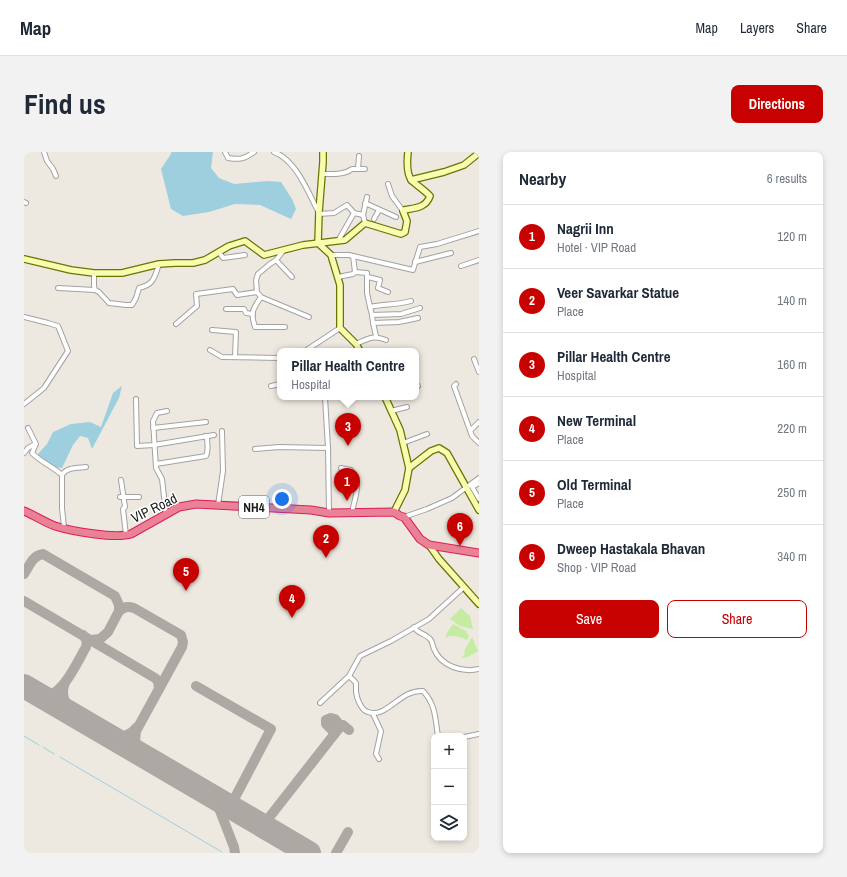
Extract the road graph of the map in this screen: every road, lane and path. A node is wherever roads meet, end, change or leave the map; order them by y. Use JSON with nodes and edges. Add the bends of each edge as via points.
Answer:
{"nodes":[{"id":1,"x":44,"y":152,"type":"edge"},
{"id":2,"x":225,"y":152,"type":"edge"},
{"id":3,"x":254,"y":152,"type":"edge"},
{"id":4,"x":274,"y":152,"type":"edge"},
{"id":5,"x":323,"y":152,"type":"edge"},
{"id":6,"x":408,"y":152,"type":"edge"},
{"id":7,"x":479,"y":153,"type":"edge"},
{"id":8,"x":359,"y":156,"type":"dead end"},
{"id":9,"x":358,"y":169,"type":"junction"},
{"id":10,"x":364,"y":170,"type":"dead end"},
{"id":11,"x":322,"y":174,"type":"junction"},
{"id":12,"x":56,"y":176,"type":"dead end"},
{"id":13,"x":411,"y":180,"type":"junction"},
{"id":14,"x":388,"y":184,"type":"dead end"},
{"id":15,"x":367,"y":197,"type":"dead end"},
{"id":16,"x":365,"y":203,"type":"junction"},
{"id":17,"x":379,"y":210,"type":"junction"},
{"id":18,"x":403,"y":211,"type":"junction"},
{"id":19,"x":318,"y":213,"type":"junction"},
{"id":20,"x":354,"y":213,"type":"junction"},
{"id":21,"x":363,"y":215,"type":"junction"},
{"id":22,"x":396,"y":217,"type":"dead end"},
{"id":23,"x":374,"y":219,"type":"dead end"},
{"id":24,"x":365,"y":223,"type":"junction"},
{"id":25,"x":479,"y":231,"type":"edge"},
{"id":26,"x":338,"y":241,"type":"junction"},
{"id":27,"x":318,"y":243,"type":"junction"},
{"id":28,"x":284,"y":250,"type":"junction"},
{"id":29,"x":219,"y":252,"type":"junction"},
{"id":30,"x":450,"y":253,"type":"dead end"},
{"id":31,"x":245,"y":254,"type":"dead end"},
{"id":32,"x":331,"y":255,"type":"junction"},
{"id":33,"x":353,"y":256,"type":"junction"},
{"id":34,"x":24,"y":259,"type":"edge"},
{"id":35,"x":276,"y":260,"type":"junction"},
{"id":36,"x":479,"y":260,"type":"edge"},
{"id":37,"x":415,"y":262,"type":"junction"},
{"id":38,"x":159,"y":264,"type":"junction"},
{"id":39,"x":461,"y":266,"type":"dead end"},
{"id":40,"x":355,"y":272,"type":"junction"},
{"id":41,"x":94,"y":273,"type":"junction"},
{"id":42,"x":338,"y":277,"type":"junction"},
{"id":43,"x":368,"y":277,"type":"junction"},
{"id":44,"x":292,"y":278,"type":"dead end"},
{"id":45,"x":58,"y":288,"type":"dead end"},
{"id":46,"x":95,"y":290,"type":"junction"},
{"id":47,"x":257,"y":292,"type":"junction"},
{"id":48,"x":388,"y":292,"type":"dead end"},
{"id":49,"x":262,"y":296,"type":"junction"},
{"id":50,"x":411,"y":301,"type":"dead end"},
{"id":51,"x":370,"y":307,"type":"junction"},
{"id":52,"x":420,"y":308,"type":"dead end"},
{"id":53,"x":226,"y":309,"type":"dead end"},
{"id":54,"x":253,"y":314,"type":"junction"},
{"id":55,"x":372,"y":315,"type":"junction"},
{"id":56,"x":24,"y":317,"type":"edge"},
{"id":57,"x":309,"y":317,"type":"dead end"},
{"id":58,"x":418,"y":318,"type":"dead end"},
{"id":59,"x":373,"y":323,"type":"junction"},
{"id":60,"x":176,"y":324,"type":"dead end"},
{"id":61,"x":285,"y":327,"type":"dead end"},
{"id":62,"x":340,"y":328,"type":"junction"},
{"id":63,"x":212,"y":330,"type":"dead end"},
{"id":64,"x":376,"y":336,"type":"junction"},
{"id":65,"x":386,"y":340,"type":"dead end"},
{"id":66,"x":356,"y":344,"type":"junction"},
{"id":67,"x":310,"y":348,"type":"edge"},
{"id":68,"x":358,"y":348,"type":"edge"},
{"id":69,"x":210,"y":350,"type":"dead end"},
{"id":70,"x":235,"y":358,"type":"junction"},
{"id":71,"x":277,"y":358,"type":"edge"},
{"id":72,"x":474,"y":359,"type":"dead end"},
{"id":73,"x":479,"y":372,"type":"edge"},
{"id":74,"x":456,"y":384,"type":"dead end"},
{"id":75,"x":277,"y":385,"type":"edge"},
{"id":76,"x":271,"y":386,"type":"dead end"},
{"id":77,"x":136,"y":400,"type":"dead end"},
{"id":78,"x":325,"y":400,"type":"edge"},
{"id":79,"x":388,"y":400,"type":"edge"},
{"id":80,"x":24,"y":404,"type":"edge"},
{"id":81,"x":408,"y":407,"type":"dead end"},
{"id":82,"x":167,"y":411,"type":"dead end"},
{"id":83,"x":391,"y":411,"type":"junction"},
{"id":84,"x":206,"y":422,"type":"dead end"},
{"id":85,"x":479,"y":422,"type":"edge"},
{"id":86,"x":28,"y":428,"type":"dead end"},
{"id":87,"x":154,"y":428,"type":"junction"},
{"id":88,"x":471,"y":430,"type":"junction"},
{"id":89,"x":222,"y":431,"type":"dead end"},
{"id":90,"x":214,"y":434,"type":"dead end"},
{"id":91,"x":427,"y":434,"type":"dead end"},
{"id":92,"x":205,"y":436,"type":"junction"},
{"id":93,"x":403,"y":443,"type":"junction"},
{"id":94,"x":479,"y":443,"type":"edge"},
{"id":95,"x":36,"y":444,"type":"junction"},
{"id":96,"x":154,"y":445,"type":"junction"},
{"id":97,"x":328,"y":448,"type":"junction"},
{"id":98,"x":255,"y":449,"type":"dead end"},
{"id":99,"x":24,"y":453,"type":"edge"},
{"id":100,"x":156,"y":464,"type":"junction"},
{"id":101,"x":86,"y":467,"type":"dead end"},
{"id":102,"x":341,"y":468,"type":"dead end"},
{"id":103,"x":410,"y":468,"type":"junction"},
{"id":104,"x":62,"y":476,"type":"junction"},
{"id":105,"x":479,"y":478,"type":"edge"},
{"id":106,"x":121,"y":480,"type":"dead end"},
{"id":107,"x":479,"y":482,"type":"edge"},
{"id":108,"x":467,"y":486,"type":"junction"},
{"id":109,"x":139,"y":496,"type":"dead end"},
{"id":110,"x":122,"y":497,"type":"junction"},
{"id":111,"x":479,"y":499,"type":"edge"},
{"id":112,"x":218,"y":505,"type":"junction"},
{"id":113,"x":479,"y":510,"type":"edge"},
{"id":114,"x":24,"y":511,"type":"edge"},
{"id":115,"x":352,"y":512,"type":"junction"},
{"id":116,"x":394,"y":512,"type":"junction"},
{"id":117,"x":329,"y":513,"type":"junction"},
{"id":118,"x":166,"y":515,"type":"junction"},
{"id":119,"x":404,"y":517,"type":"junction"},
{"id":120,"x":64,"y":527,"type":"junction"},
{"id":121,"x":126,"y":535,"type":"junction"},
{"id":122,"x":429,"y":545,"type":"junction"},
{"id":123,"x":479,"y":553,"type":"edge"},
{"id":124,"x":464,"y":588,"type":"junction"},
{"id":125,"x":479,"y":604,"type":"edge"},
{"id":126,"x":414,"y":627,"type":"junction"},
{"id":127,"x":479,"y":669,"type":"edge"},
{"id":128,"x":350,"y":676,"type":"junction"},
{"id":129,"x":320,"y":703,"type":"dead end"},
{"id":130,"x":373,"y":714,"type":"junction"},
{"id":131,"x":438,"y":733,"type":"edge"},
{"id":132,"x":479,"y":734,"type":"edge"},
{"id":133,"x":467,"y":737,"type":"edge"},
{"id":134,"x":379,"y":759,"type":"dead end"}],
"edges":[{"from":1,"to":12,"type":"street"},
{"from":2,"to":3,"type":"street","via":[[228,158],[234,159],[246,158]]},
{"from":4,"to":19,"type":"street","via":[[294,167]]},
{"from":5,"to":11,"type":"street"},
{"from":6,"to":13,"type":"street","via":[[407,166]]},
{"from":7,"to":13,"type":"street","via":[[464,164],[444,172]]},
{"from":8,"to":9,"type":"street"},
{"from":9,"to":10,"type":"street"},
{"from":9,"to":11,"type":"street","via":[[339,174]]},
{"from":11,"to":19,"type":"street"},
{"from":13,"to":18,"type":"street","via":[[430,196],[429,201],[424,206]]},
{"from":14,"to":18,"type":"street","via":[[392,196]]},
{"from":15,"to":16,"type":"street"},
{"from":16,"to":17,"type":"street"},
{"from":16,"to":21,"type":"street"},
{"from":17,"to":22,"type":"street"},
{"from":17,"to":23,"type":"street"},
{"from":18,"to":24,"type":"street","via":[[407,221],[401,234]]},
{"from":19,"to":20,"type":"street","via":[[334,213],[347,205]]},
{"from":19,"to":27,"type":"street"},
{"from":20,"to":21,"type":"street"},
{"from":20,"to":26,"type":"street"},
{"from":21,"to":24,"type":"street"},
{"from":24,"to":26,"type":"street","via":[[345,240]]},
{"from":25,"to":37,"type":"street","via":[[420,247]]},
{"from":26,"to":27,"type":"street"},
{"from":27,"to":28,"type":"street"},
{"from":27,"to":32,"type":"street"},
{"from":28,"to":29,"type":"street","via":[[264,255],[244,241]]},
{"from":28,"to":35,"type":"street"},
{"from":29,"to":31,"type":"street","via":[[223,258]]},
{"from":29,"to":38,"type":"street","via":[[193,264]]},
{"from":30,"to":37,"type":"street"},
{"from":32,"to":33,"type":"street"},
{"from":32,"to":42,"type":"street"},
{"from":33,"to":37,"type":"street","via":[[413,270]]},
{"from":33,"to":40,"type":"street"},
{"from":34,"to":41,"type":"street"},
{"from":35,"to":44,"type":"street"},
{"from":35,"to":47,"type":"street","via":[[258,274]]},
{"from":36,"to":39,"type":"street"},
{"from":38,"to":41,"type":"street","via":[[122,273]]},
{"from":38,"to":46,"type":"street","via":[[150,284],[138,288],[132,305],[109,303]]},
{"from":40,"to":42,"type":"street"},
{"from":40,"to":43,"type":"street","via":[[367,273]]},
{"from":41,"to":46,"type":"street"},
{"from":42,"to":62,"type":"street"},
{"from":43,"to":48,"type":"street","via":[[380,280],[378,288]]},
{"from":43,"to":51,"type":"street","via":[[367,293]]},
{"from":45,"to":46,"type":"street"},
{"from":47,"to":49,"type":"street"},
{"from":47,"to":60,"type":"street","via":[[236,295],[233,289],[196,294],[196,306]]},
{"from":49,"to":54,"type":"street","via":[[253,308]]},
{"from":49,"to":57,"type":"street"},
{"from":50,"to":51,"type":"street","via":[[398,305]]},
{"from":51,"to":55,"type":"street"},
{"from":52,"to":55,"type":"street","via":[[401,314]]},
{"from":53,"to":54,"type":"street","via":[[244,309],[246,313]]},
{"from":54,"to":61,"type":"street","via":[[255,327]]},
{"from":55,"to":59,"type":"street"},
{"from":56,"to":80,"type":"street","via":[[58,326],[68,351],[44,388]]},
{"from":58,"to":59,"type":"street"},
{"from":59,"to":64,"type":"street"},
{"from":62,"to":66,"type":"street"},
{"from":62,"to":67,"type":"street"},
{"from":63,"to":70,"type":"street","via":[[236,332]]},
{"from":64,"to":65,"type":"street"},
{"from":64,"to":66,"type":"street"},
{"from":66,"to":68,"type":"street"},
{"from":69,"to":70,"type":"street","via":[[222,357]]},
{"from":70,"to":71,"type":"street"},
{"from":72,"to":73,"type":"street"},
{"from":74,"to":88,"type":"street","via":[[454,386]]},
{"from":75,"to":76,"type":"street"},
{"from":77,"to":96,"type":"street","via":[[137,446]]},
{"from":78,"to":97,"type":"street"},
{"from":79,"to":83,"type":"street"},
{"from":81,"to":83,"type":"street"},
{"from":82,"to":87,"type":"street","via":[[157,413],[153,422]]},
{"from":83,"to":93,"type":"street"},
{"from":84,"to":87,"type":"street"},
{"from":85,"to":88,"type":"street"},
{"from":86,"to":95,"type":"street"},
{"from":87,"to":96,"type":"street"},
{"from":88,"to":94,"type":"street","via":[[472,436]]},
{"from":89,"to":112,"type":"street","via":[[223,471]]},
{"from":90,"to":92,"type":"street"},
{"from":91,"to":93,"type":"street"},
{"from":92,"to":96,"type":"street"},
{"from":92,"to":100,"type":"street","via":[[208,447],[206,456]]},
{"from":93,"to":103,"type":"street"},
{"from":95,"to":99,"type":"street"},
{"from":95,"to":104,"type":"street","via":[[32,453]]},
{"from":96,"to":100,"type":"street"},
{"from":97,"to":98,"type":"street"},
{"from":97,"to":117,"type":"street"},
{"from":100,"to":118,"type":"street","via":[[162,479]]},
{"from":101,"to":104,"type":"street","via":[[71,469]]},
{"from":102,"to":115,"type":"street","via":[[351,470],[358,483]]},
{"from":103,"to":108,"type":"street","via":[[431,451],[439,448],[447,453]]},
{"from":103,"to":116,"type":"street","via":[[405,490]]},
{"from":104,"to":120,"type":"street"},
{"from":105,"to":108,"type":"street"},
{"from":106,"to":110,"type":"street"},
{"from":107,"to":111,"type":"street","via":[[472,487]]},
{"from":108,"to":113,"type":"street"},
{"from":108,"to":119,"type":"street","via":[[452,498]]},
{"from":109,"to":110,"type":"street"},
{"from":110,"to":121,"type":"street"},
{"from":112,"to":117,"type":"highway","name":"VIP Road","number":"NH4"},
{"from":112,"to":118,"type":"highway","name":"VIP Road","number":"NH4","via":[[196,504],[179,507]]},
{"from":114,"to":120,"type":"highway","name":"VIP Road","number":"NH4","via":[[54,526]]},
{"from":115,"to":116,"type":"highway","name":"VIP Road","number":"NH4"},
{"from":115,"to":117,"type":"highway","name":"VIP Road","number":"NH4"},
{"from":116,"to":119,"type":"highway","name":"VIP Road","number":"NH4"},
{"from":118,"to":121,"type":"highway","name":"VIP Road","number":"NH4"},
{"from":119,"to":122,"type":"highway","name":"VIP Road","number":"NH4","via":[[420,539]]},
{"from":120,"to":121,"type":"highway","name":"VIP Road","number":"NH4","via":[[112,536]]},
{"from":122,"to":123,"type":"highway"},
{"from":122,"to":124,"type":"street","name":"VIP Road"},
{"from":124,"to":125,"type":"street","name":"VIP Road"},
{"from":124,"to":126,"type":"street","via":[[429,619]]},
{"from":126,"to":127,"type":"street","via":[[429,637],[438,657],[447,666],[466,670]]},
{"from":126,"to":128,"type":"street","via":[[360,656]]},
{"from":128,"to":129,"type":"street"},
{"from":128,"to":130,"type":"street","via":[[356,683],[356,694],[360,704],[366,712]]},
{"from":130,"to":131,"type":"street","via":[[382,712],[408,693],[423,691],[430,698],[436,715]]},
{"from":130,"to":134,"type":"street","via":[[381,731],[376,754]]},
{"from":132,"to":133,"type":"street"}]}
